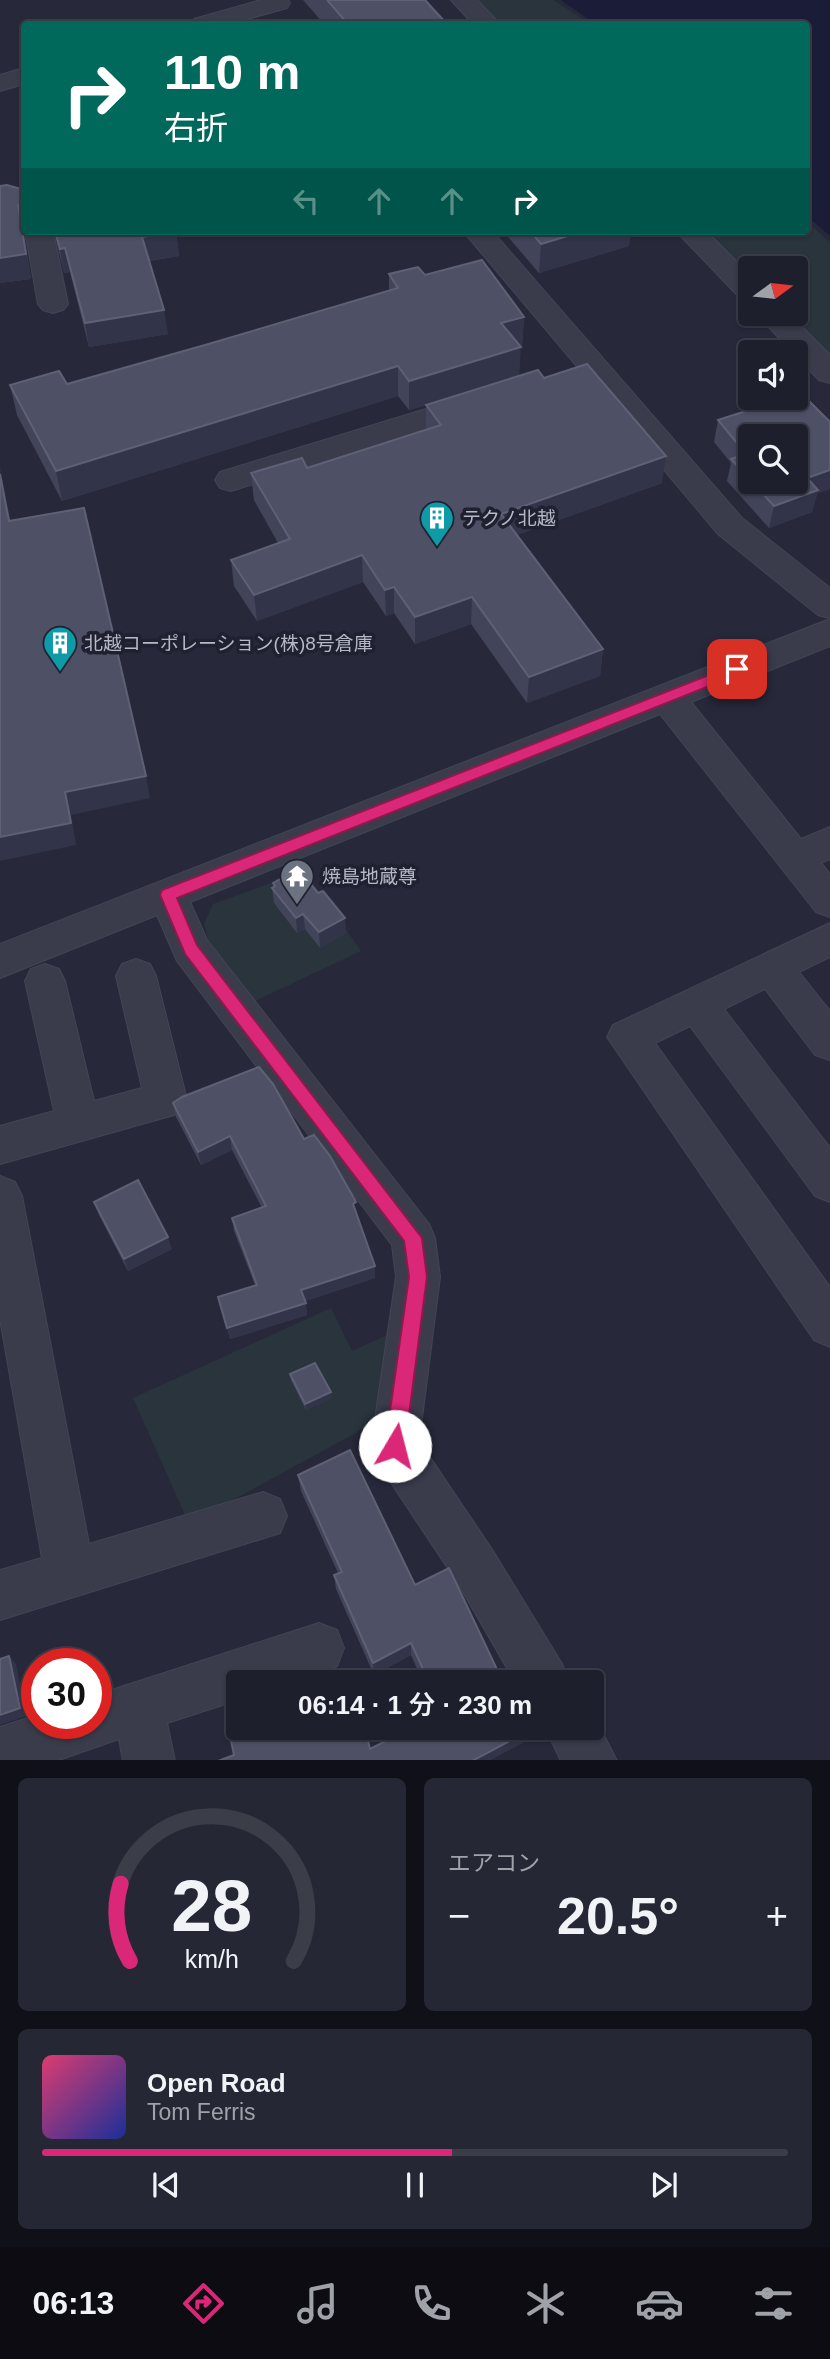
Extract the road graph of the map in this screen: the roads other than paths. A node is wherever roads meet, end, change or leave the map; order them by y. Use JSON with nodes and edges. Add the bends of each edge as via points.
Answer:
{"nodes":[{"id":1,"x":463,"y":0,"type":"edge"},
{"id":2,"x":282,"y":7,"type":"edge"},
{"id":3,"x":217,"y":21,"type":"edge"},
{"id":4,"x":484,"y":21,"type":"edge"},
{"id":5,"x":21,"y":77,"type":"edge"},
{"id":6,"x":0,"y":83,"type":"edge"},
{"id":7,"x":40,"y":235,"type":"edge"},
{"id":8,"x":480,"y":235,"type":"edge"},
{"id":9,"x":694,"y":235,"type":"edge"},
{"id":10,"x":738,"y":280,"type":"edge"},
{"id":11,"x":53,"y":304,"type":"dead end"},
{"id":12,"x":784,"y":326,"type":"edge"},
{"id":13,"x":830,"y":373,"type":"edge"},
{"id":14,"x":503,"y":395,"type":"edge"},
{"id":15,"x":231,"y":480,"type":"dead end"},
{"id":16,"x":830,"y":606,"type":"edge"},
{"id":17,"x":830,"y":632,"type":"edge"},
{"id":18,"x":667,"y":696,"type":"junction"},
{"id":19,"x":830,"y":842,"type":"edge"},
{"id":20,"x":795,"y":859,"type":"junction"},
{"id":21,"x":168,"y":895,"type":"junction"},
{"id":22,"x":830,"y":901,"type":"edge"},
{"id":23,"x":830,"y":939,"type":"edge"},
{"id":24,"x":0,"y":961,"type":"edge"},
{"id":25,"x":772,"y":968,"type":"junction"},
{"id":26,"x":136,"y":976,"type":"dead end"},
{"id":27,"x":45,"y":981,"type":"dead end"},
{"id":28,"x":696,"y":1004,"type":"junction"},
{"id":29,"x":830,"y":1042,"type":"edge"},
{"id":30,"x":78,"y":1124,"type":"junction"},
{"id":31,"x":0,"y":1145,"type":"edge"},
{"id":32,"x":830,"y":1182,"type":"edge"},
{"id":33,"x":0,"y":1196,"type":"edge"},
{"id":34,"x":830,"y":1325,"type":"edge"},
{"id":35,"x":263,"y":1516,"type":"dead end"},
{"id":36,"x":70,"y":1574,"type":"junction"},
{"id":37,"x":0,"y":1595,"type":"edge"},
{"id":38,"x":319,"y":1648,"type":"dead end"},
{"id":39,"x":537,"y":1670,"type":"edge"},
{"id":40,"x":117,"y":1714,"type":"edge"},
{"id":41,"x":42,"y":1739,"type":"edge"},
{"id":42,"x":579,"y":1740,"type":"edge"},
{"id":43,"x":0,"y":1753,"type":"edge"},
{"id":44,"x":149,"y":1760,"type":"edge"},
{"id":45,"x":591,"y":1760,"type":"edge"}],
"edges":[{"from":1,"to":4,"type":"street"},
{"from":2,"to":3,"type":"street"},
{"from":5,"to":6,"type":"street"},
{"from":7,"to":11,"type":"street"},
{"from":8,"to":16,"type":"street","via":[[580,370],[730,526]]},
{"from":9,"to":10,"type":"street"},
{"from":12,"to":13,"type":"street"},
{"from":14,"to":15,"type":"street"},
{"from":17,"to":18,"type":"street"},
{"from":18,"to":20,"type":"street"},
{"from":18,"to":21,"type":"street"},
{"from":19,"to":20,"type":"street"},
{"from":20,"to":22,"type":"street"},
{"from":21,"to":24,"type":"street"},
{"from":21,"to":39,"type":"street","via":[[191,949],[413,1238],[418,1277],[395,1446]]},
{"from":23,"to":25,"type":"street"},
{"from":25,"to":28,"type":"street"},
{"from":25,"to":29,"type":"street"},
{"from":26,"to":30,"type":"street","via":[[166,1100]]},
{"from":27,"to":30,"type":"street"},
{"from":28,"to":32,"type":"street"},
{"from":28,"to":34,"type":"street","via":[[627,1037]]},
{"from":30,"to":31,"type":"street"},
{"from":33,"to":36,"type":"street"},
{"from":35,"to":36,"type":"street"},
{"from":36,"to":37,"type":"street"},
{"from":38,"to":40,"type":"street"},
{"from":40,"to":44,"type":"street"},
{"from":41,"to":43,"type":"street"},
{"from":42,"to":45,"type":"street"}]}
